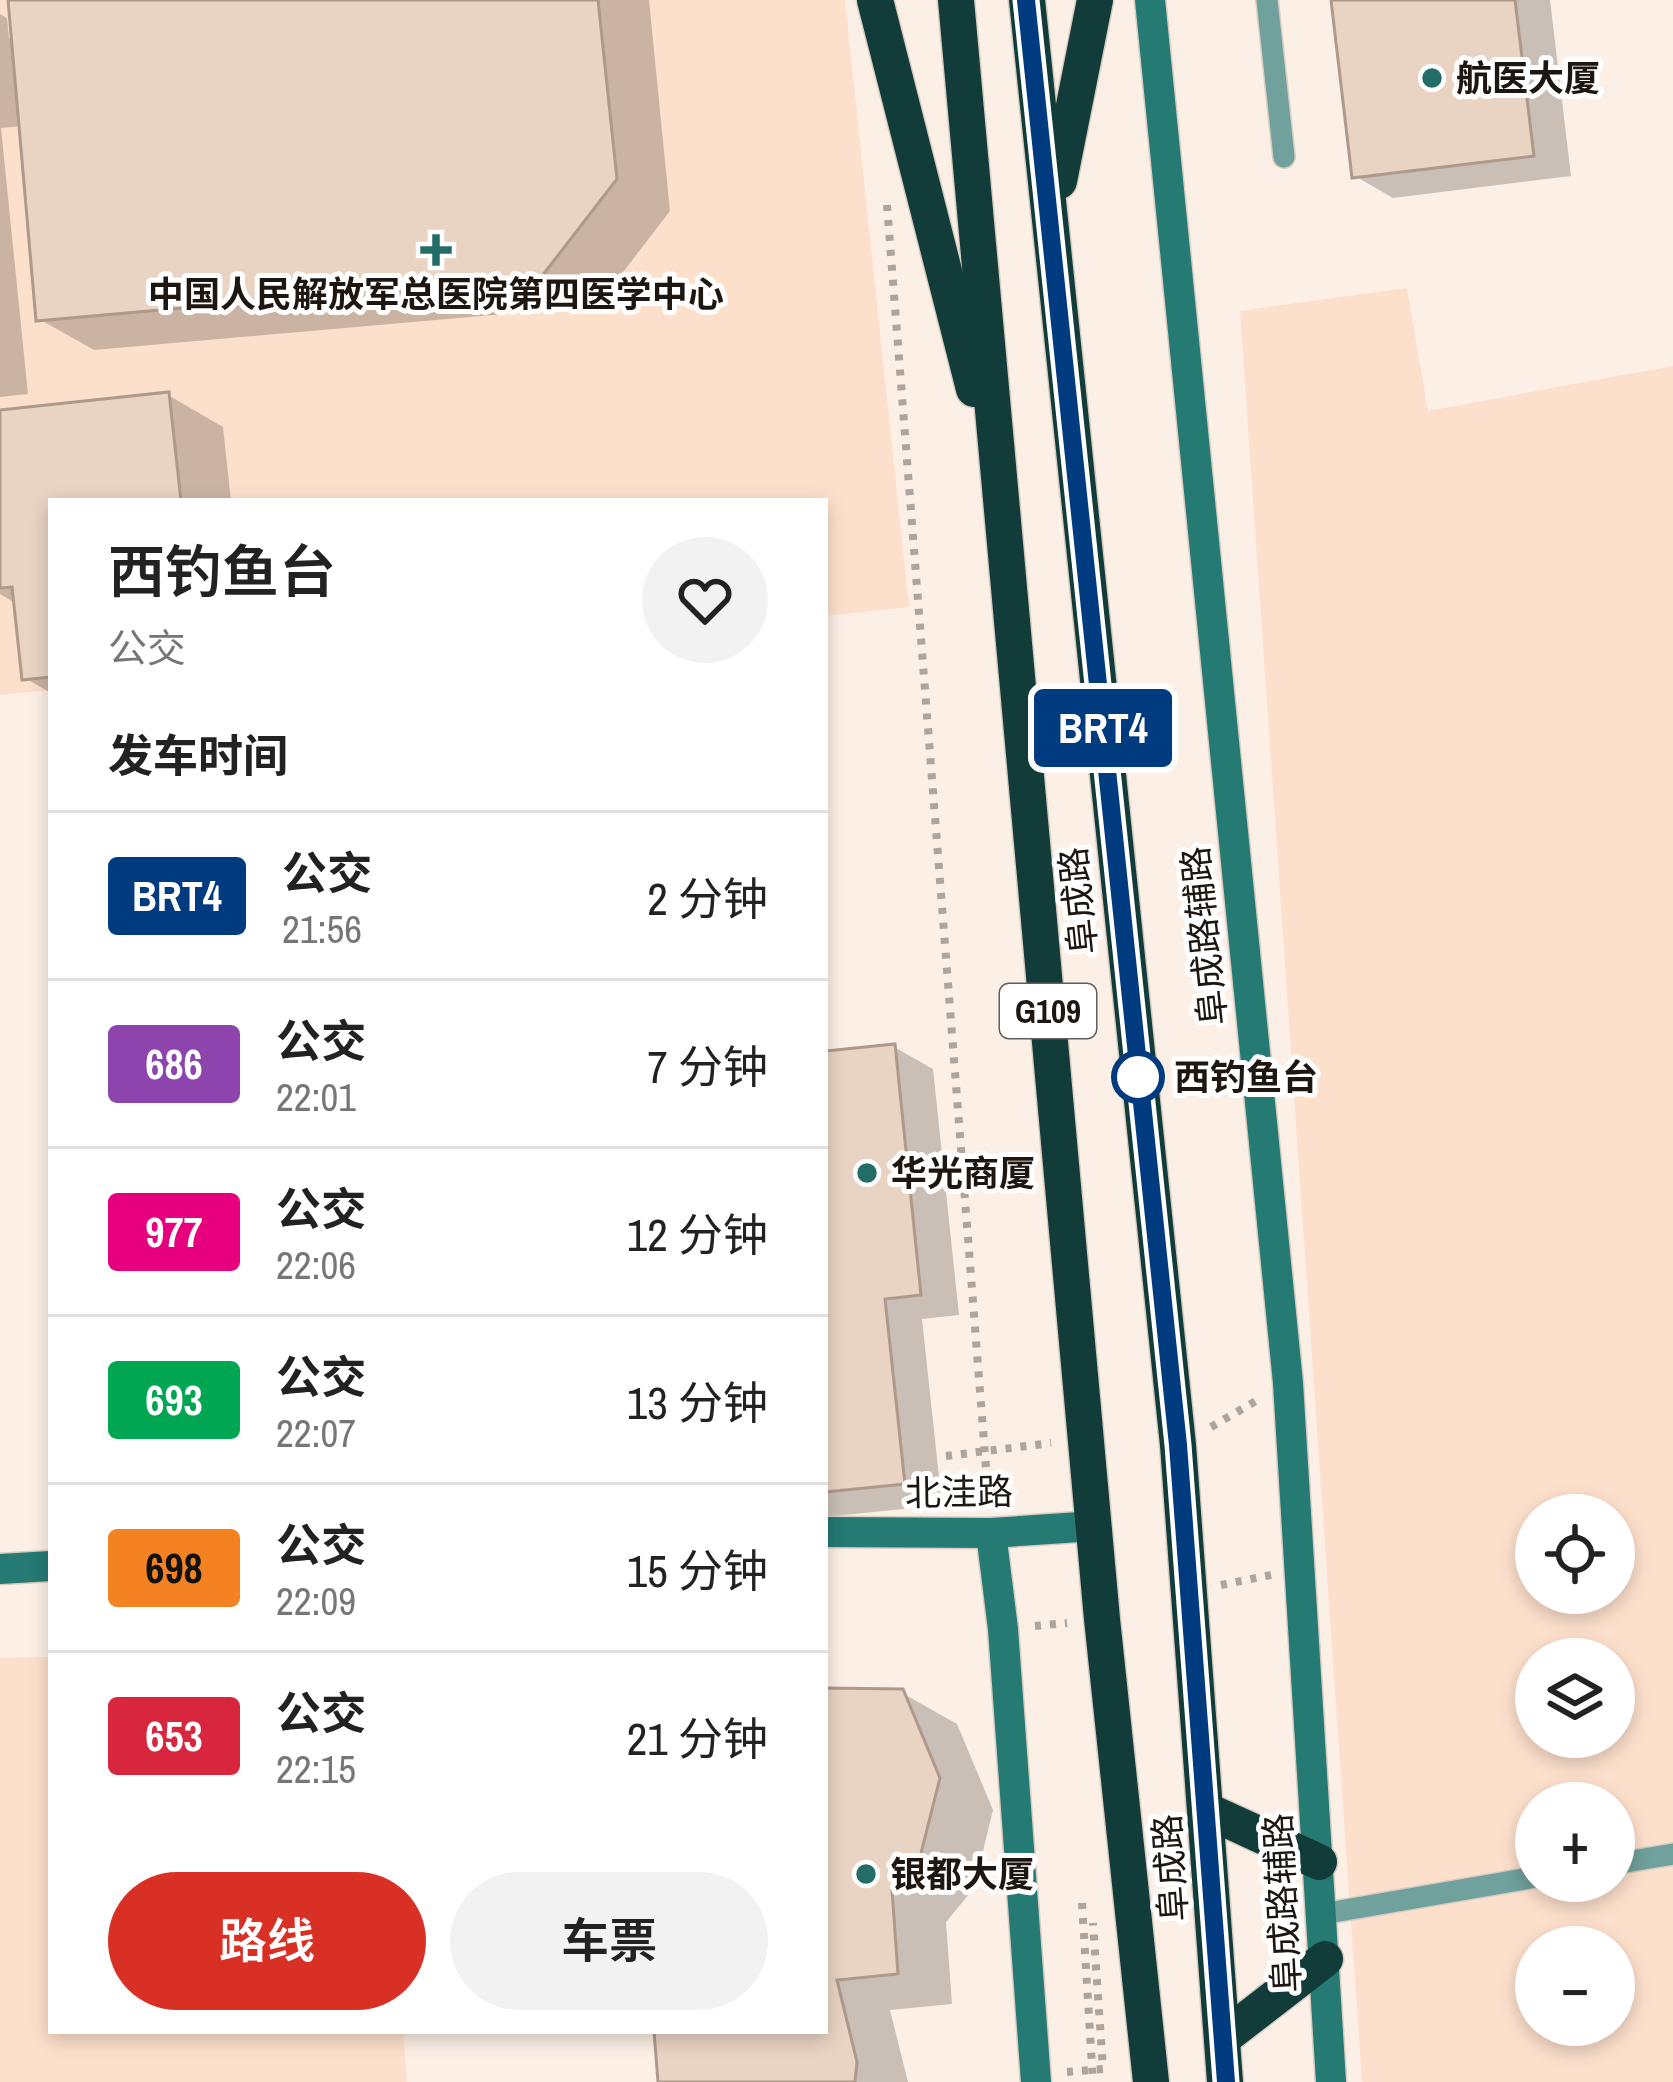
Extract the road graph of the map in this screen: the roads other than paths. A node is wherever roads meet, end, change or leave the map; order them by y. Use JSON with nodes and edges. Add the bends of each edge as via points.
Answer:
{"nodes":[{"id":1,"x":875,"y":0,"type":"edge"},
{"id":2,"x":956,"y":0,"type":"edge"},
{"id":3,"x":1027,"y":0,"type":"edge"},
{"id":4,"x":1095,"y":0,"type":"edge"},
{"id":5,"x":1150,"y":0,"type":"edge"},
{"id":6,"x":1267,"y":0,"type":"edge"},
{"id":7,"x":1284,"y":157,"type":"dead end"},
{"id":8,"x":1052,"y":214,"type":"junction"},
{"id":9,"x":1002,"y":497,"type":"junction"},
{"id":10,"x":1095,"y":1526,"type":"junction"},
{"id":11,"x":828,"y":1532,"type":"edge"},
{"id":12,"x":991,"y":1533,"type":"junction"},
{"id":13,"x":48,"y":1566,"type":"edge"},
{"id":14,"x":0,"y":1569,"type":"edge"},
{"id":15,"x":1208,"y":1811,"type":"junction"},
{"id":16,"x":1673,"y":1853,"type":"edge"},
{"id":17,"x":1635,"y":1860,"type":"edge"},
{"id":18,"x":1319,"y":1862,"type":"junction"},
{"id":19,"x":1515,"y":1881,"type":"edge"},
{"id":20,"x":1322,"y":1914,"type":"junction"},
{"id":21,"x":1324,"y":1959,"type":"junction"},
{"id":22,"x":1224,"y":2037,"type":"junction"},
{"id":23,"x":1036,"y":2082,"type":"edge"},
{"id":24,"x":1151,"y":2082,"type":"edge"},
{"id":25,"x":1226,"y":2082,"type":"edge"},
{"id":26,"x":1331,"y":2082,"type":"edge"}],
"edges":[{"from":1,"to":9,"type":"highway"},
{"from":2,"to":9,"type":"highway","name":"阜成路","number":"G109"},
{"from":3,"to":8,"type":"highway","name":"阜成路","number":"G109"},
{"from":4,"to":8,"type":"highway"},
{"from":5,"to":18,"type":"street","name":"阜成路辅路","via":[[1286,1359]]},
{"from":6,"to":7,"type":"lane"},
{"from":8,"to":15,"type":"highway","name":"阜成路","number":"G109"},
{"from":9,"to":10,"type":"highway","name":"阜成路","number":"G109"},
{"from":10,"to":12,"type":"street","name":"北洼路"},
{"from":10,"to":24,"type":"highway","name":"阜成路","number":"G109"},
{"from":11,"to":12,"type":"street","name":"北洼路"},
{"from":12,"to":23,"type":"street"},
{"from":13,"to":14,"type":"street"},
{"from":15,"to":18,"type":"highway"},
{"from":15,"to":22,"type":"highway","name":"阜成路","number":"G109"},
{"from":16,"to":17,"type":"lane"},
{"from":18,"to":20,"type":"street","name":"阜成路辅路"},
{"from":19,"to":20,"type":"lane"},
{"from":20,"to":21,"type":"street","name":"阜成路辅路"},
{"from":21,"to":22,"type":"highway"},
{"from":21,"to":26,"type":"street","name":"阜成路辅路"},
{"from":22,"to":25,"type":"highway","name":"阜成路","number":"G109"}]}
